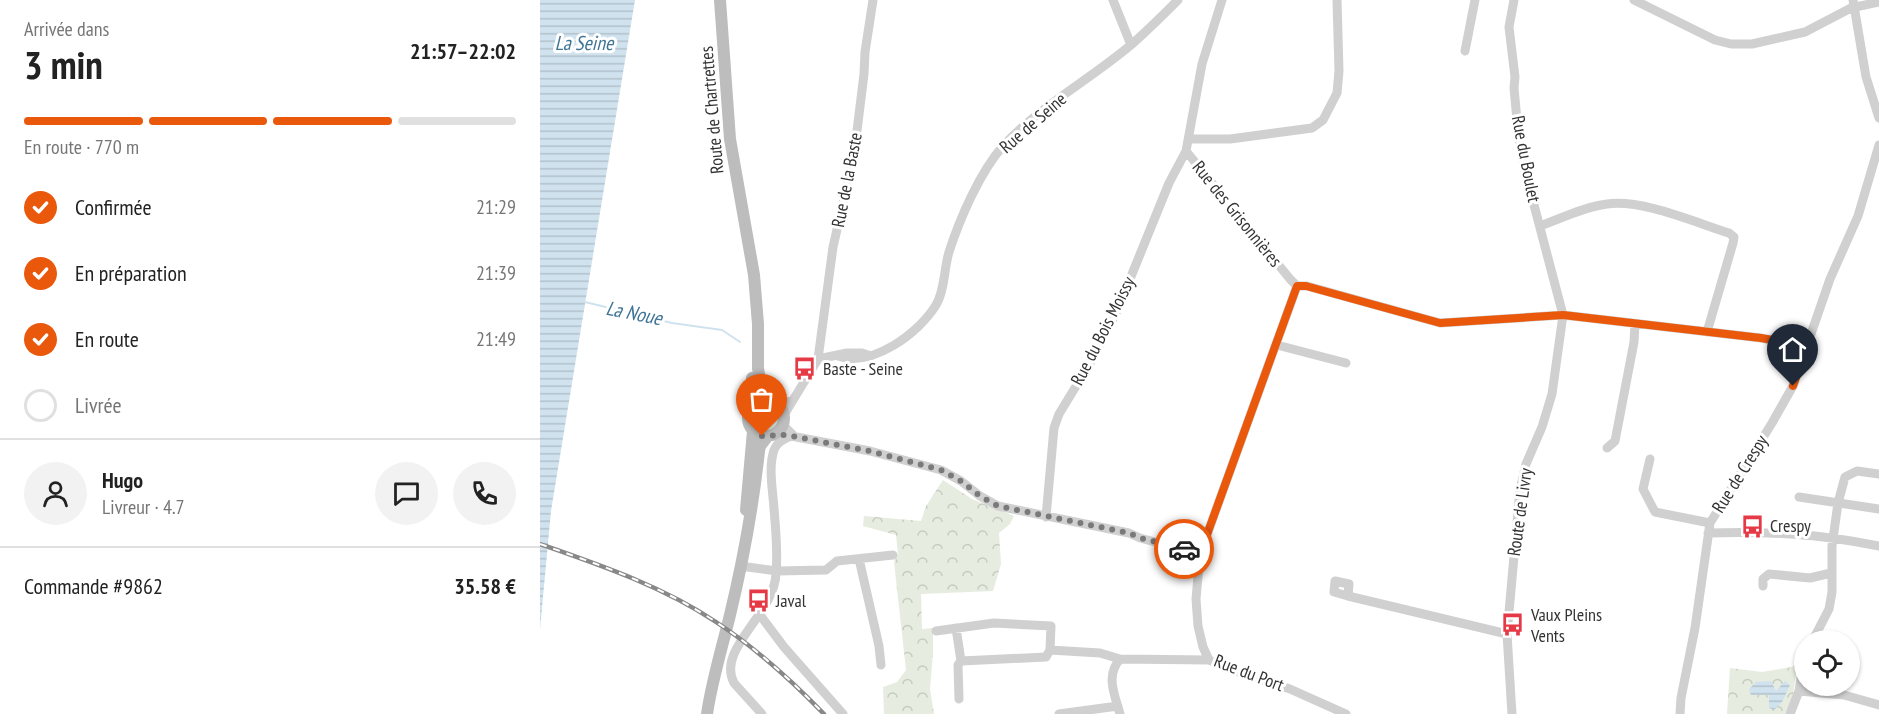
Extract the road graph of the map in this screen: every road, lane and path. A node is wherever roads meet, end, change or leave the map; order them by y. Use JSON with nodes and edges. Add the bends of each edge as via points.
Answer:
{"nodes":[{"id":1,"x":720,"y":0,"type":"edge"},
{"id":2,"x":873,"y":0,"type":"edge"},
{"id":3,"x":1113,"y":0,"type":"edge"},
{"id":4,"x":1178,"y":0,"type":"edge"},
{"id":5,"x":1222,"y":0,"type":"edge"},
{"id":6,"x":1337,"y":0,"type":"edge"},
{"id":7,"x":1475,"y":0,"type":"edge"},
{"id":8,"x":1514,"y":0,"type":"edge"},
{"id":9,"x":1634,"y":0,"type":"edge"},
{"id":10,"x":1879,"y":2,"type":"edge"},
{"id":11,"x":1854,"y":4,"type":"edge"},
{"id":12,"x":1131,"y":45,"type":"junction"},
{"id":13,"x":1466,"y":51,"type":"dead end"},
{"id":14,"x":1879,"y":118,"type":"edge"},
{"id":15,"x":1188,"y":139,"type":"junction"},
{"id":16,"x":1879,"y":145,"type":"edge"},
{"id":17,"x":1186,"y":151,"type":"junction"},
{"id":18,"x":1540,"y":226,"type":"junction"},
{"id":19,"x":1297,"y":286,"type":"junction"},
{"id":20,"x":1563,"y":315,"type":"junction"},
{"id":21,"x":1635,"y":324,"type":"junction"},
{"id":22,"x":1707,"y":332,"type":"junction"},
{"id":23,"x":1276,"y":345,"type":"junction"},
{"id":24,"x":1807,"y":346,"type":"junction"},
{"id":25,"x":818,"y":359,"type":"junction"},
{"id":26,"x":1346,"y":363,"type":"dead end"},
{"id":27,"x":774,"y":410,"type":"junction"},
{"id":28,"x":753,"y":431,"type":"junction"},
{"id":29,"x":770,"y":436,"type":"junction"},
{"id":30,"x":794,"y":436,"type":"junction"},
{"id":31,"x":1607,"y":448,"type":"dead end"},
{"id":32,"x":1650,"y":459,"type":"dead end"},
{"id":33,"x":1879,"y":474,"type":"edge"},
{"id":34,"x":1799,"y":497,"type":"dead end"},
{"id":35,"x":1838,"y":503,"type":"junction"},
{"id":36,"x":1879,"y":509,"type":"edge"},
{"id":37,"x":1046,"y":517,"type":"junction"},
{"id":38,"x":1709,"y":528,"type":"junction"},
{"id":39,"x":748,"y":530,"type":"junction"},
{"id":40,"x":1834,"y":537,"type":"junction"},
{"id":41,"x":1879,"y":546,"type":"edge"},
{"id":42,"x":1200,"y":554,"type":"junction"},
{"id":43,"x":892,"y":555,"type":"dead end"},
{"id":44,"x":860,"y":559,"type":"junction"},
{"id":45,"x":740,"y":566,"type":"junction"},
{"id":46,"x":772,"y":571,"type":"junction"},
{"id":47,"x":1831,"y":573,"type":"junction"},
{"id":48,"x":1763,"y":586,"type":"dead end"},
{"id":49,"x":1348,"y":596,"type":"dead end"},
{"id":50,"x":760,"y":615,"type":"junction"},
{"id":51,"x":956,"y":628,"type":"junction"},
{"id":52,"x":1818,"y":630,"type":"edge"},
{"id":53,"x":936,"y":631,"type":"dead end"},
{"id":54,"x":1507,"y":634,"type":"junction"},
{"id":55,"x":1050,"y":650,"type":"junction"},
{"id":56,"x":1120,"y":659,"type":"junction"},
{"id":57,"x":1209,"y":660,"type":"junction"},
{"id":58,"x":961,"y":661,"type":"junction"},
{"id":59,"x":881,"y":664,"type":"dead end"},
{"id":60,"x":1796,"y":696,"type":"edge"},
{"id":61,"x":1848,"y":696,"type":"edge"},
{"id":62,"x":959,"y":699,"type":"dead end"},
{"id":63,"x":1879,"y":705,"type":"edge"},
{"id":64,"x":1119,"y":710,"type":"edge"},
{"id":65,"x":707,"y":714,"type":"edge"},
{"id":66,"x":762,"y":714,"type":"edge"},
{"id":67,"x":843,"y":714,"type":"edge"},
{"id":68,"x":1059,"y":714,"type":"edge"},
{"id":69,"x":1346,"y":714,"type":"edge"},
{"id":70,"x":1512,"y":714,"type":"edge"},
{"id":71,"x":1680,"y":714,"type":"edge"},
{"id":72,"x":1790,"y":714,"type":"edge"}],
"edges":[{"from":1,"to":27,"type":"main road","name":"Route de Chartrettes","via":[[730,139],[742,216],[750,362]]},
{"from":2,"to":25,"type":"street","name":"Rue de la Baste","via":[[854,155],[833,247]]},
{"from":3,"to":12,"type":"street"},
{"from":4,"to":12,"type":"street","name":"Rue de Seine"},
{"from":5,"to":15,"type":"street","name":"Rue des Grisonnières","via":[[1202,64]]},
{"from":6,"to":15,"type":"street","via":[[1337,93],[1323,120],[1312,128],[1230,140]]},
{"from":7,"to":13,"type":"street"},
{"from":8,"to":18,"type":"street","name":"Rue du Boulet","via":[[1509,27],[1518,131]]},
{"from":9,"to":11,"type":"street","via":[[1731,44],[1752,44],[1805,32]]},
{"from":10,"to":11,"type":"street"},
{"from":11,"to":14,"type":"street","via":[[1866,76]]},
{"from":12,"to":25,"type":"street","name":"Rue de Seine","via":[[1029,122],[994,157],[983,173],[950,251],[937,304],[920,323],[881,354],[862,359]]},
{"from":15,"to":17,"type":"street","name":"Rue des Grisonnières"},
{"from":16,"to":24,"type":"street","name":"Rue de Crespy","via":[[1858,216],[1830,279]]},
{"from":17,"to":19,"type":"street","name":"Rue des Grisonnières"},
{"from":17,"to":37,"type":"street","name":"Rue du Bois Moissy","via":[[1117,311],[1059,414],[1054,428]]},
{"from":18,"to":20,"type":"street","name":"Rue du Boulet"},
{"from":18,"to":22,"type":"street","via":[[1584,209],[1627,203],[1729,233],[1734,237],[1733,243]]},
{"from":19,"to":20,"type":"street","via":[[1440,323]]},
{"from":19,"to":23,"type":"street","name":"Rue du Port"},
{"from":20,"to":21,"type":"street"},
{"from":20,"to":54,"type":"street","name":"Route de Livry","via":[[1552,394],[1520,490]]},
{"from":21,"to":22,"type":"street"},
{"from":21,"to":31,"type":"street","via":[[1615,441]]},
{"from":22,"to":24,"type":"street"},
{"from":23,"to":26,"type":"street"},
{"from":23,"to":42,"type":"street","name":"Rue du Port"},
{"from":24,"to":38,"type":"street","name":"Rue de Crespy","via":[[1793,386]]},
{"from":25,"to":27,"type":"street","via":[[793,400]]},
{"from":27,"to":28,"type":"main road","via":[[750,411]]},
{"from":27,"to":29,"type":"main road"},
{"from":27,"to":30,"type":"street"},
{"from":28,"to":29,"type":"main road"},
{"from":28,"to":39,"type":"main road","via":[[746,495]]},
{"from":29,"to":30,"type":"street"},
{"from":29,"to":39,"type":"main road","via":[[760,446]]},
{"from":30,"to":37,"type":"street","via":[[941,470],[998,506]]},
{"from":30,"to":46,"type":"street","via":[[778,443],[772,465],[777,539]]},
{"from":32,"to":38,"type":"street","via":[[1643,489],[1655,512]]},
{"from":33,"to":35,"type":"street","via":[[1857,471],[1845,477]]},
{"from":34,"to":35,"type":"street"},
{"from":35,"to":36,"type":"street"},
{"from":35,"to":40,"type":"street"},
{"from":37,"to":42,"type":"street","via":[[1129,533]]},
{"from":38,"to":40,"type":"street"},
{"from":38,"to":71,"type":"street","name":"Rue de Crespy"},
{"from":39,"to":45,"type":"main road"},
{"from":40,"to":41,"type":"street"},
{"from":40,"to":47,"type":"street"},
{"from":42,"to":57,"type":"street","name":"Rue du Port","via":[[1198,626]]},
{"from":43,"to":44,"type":"street"},
{"from":44,"to":46,"type":"street","via":[[837,561],[826,570]]},
{"from":44,"to":59,"type":"street"},
{"from":45,"to":46,"type":"street"},
{"from":45,"to":65,"type":"main road"},
{"from":46,"to":50,"type":"street","via":[[774,589]]},
{"from":47,"to":48,"type":"street","via":[[1810,578],[1769,574],[1763,579]]},
{"from":47,"to":52,"type":"street","via":[[1829,609]]},
{"from":49,"to":54,"type":"street"},
{"from":50,"to":66,"type":"street","via":[[734,652],[730,671],[738,690]]},
{"from":50,"to":67,"type":"street"},
{"from":51,"to":53,"type":"street"},
{"from":51,"to":55,"type":"street","via":[[994,623],[1051,626]]},
{"from":51,"to":58,"type":"street"},
{"from":54,"to":70,"type":"street","name":"Route de Livry"},
{"from":55,"to":56,"type":"street","via":[[1100,653]]},
{"from":55,"to":58,"type":"street","via":[[1046,657]]},
{"from":56,"to":57,"type":"street"},
{"from":56,"to":64,"type":"street","via":[[1113,667],[1111,679]]},
{"from":57,"to":69,"type":"street","name":"Rue du Port"},
{"from":58,"to":62,"type":"street"},
{"from":60,"to":72,"type":"street"},
{"from":61,"to":63,"type":"street"},
{"from":64,"to":68,"type":"street"}]}
